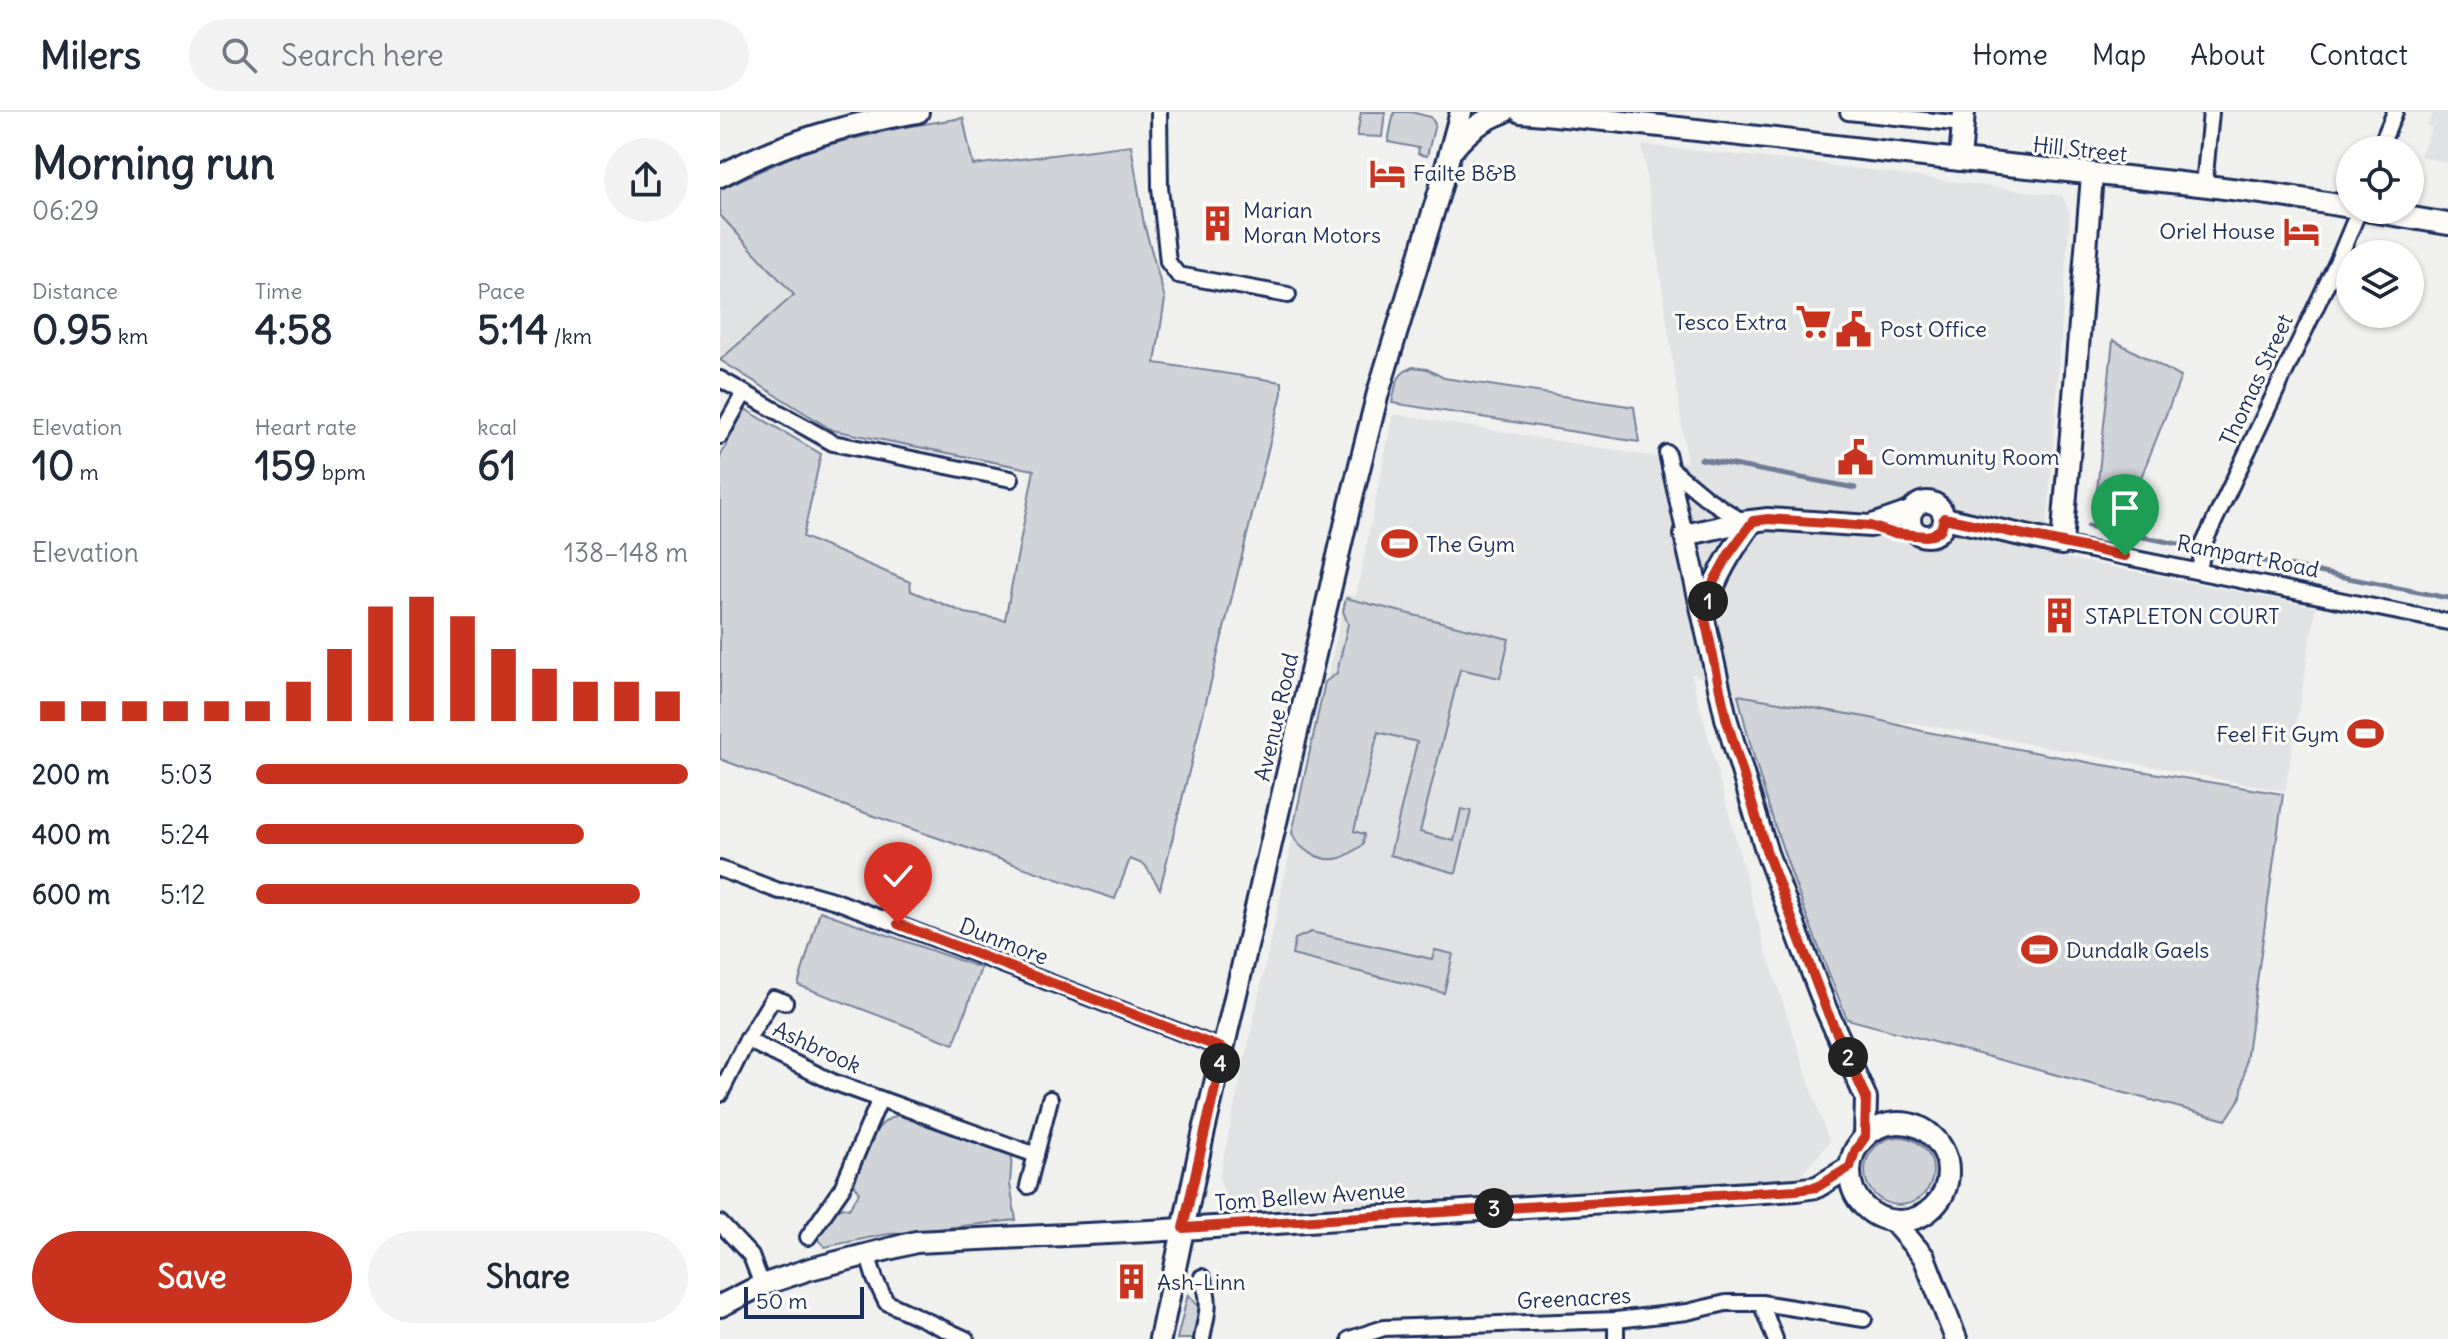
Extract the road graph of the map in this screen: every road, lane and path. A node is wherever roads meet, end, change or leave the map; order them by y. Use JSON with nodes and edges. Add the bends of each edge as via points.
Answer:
{"nodes":[{"id":1,"x":918,"y":112,"type":"edge"},
{"id":2,"x":1159,"y":112,"type":"edge"},
{"id":3,"x":1461,"y":112,"type":"edge"},
{"id":4,"x":1504,"y":112,"type":"edge"},
{"id":5,"x":1521,"y":112,"type":"edge"},
{"id":6,"x":1848,"y":112,"type":"edge"},
{"id":7,"x":2211,"y":112,"type":"edge"},
{"id":8,"x":2395,"y":112,"type":"edge"},
{"id":9,"x":1963,"y":118,"type":"edge"},
{"id":10,"x":2385,"y":136,"type":"edge"},
{"id":11,"x":1451,"y":151,"type":"junction"},
{"id":12,"x":1960,"y":160,"type":"junction"},
{"id":13,"x":720,"y":176,"type":"edge"},
{"id":14,"x":2092,"y":176,"type":"junction"},
{"id":15,"x":2204,"y":186,"type":"junction"},
{"id":16,"x":2336,"y":205,"type":"edge"},
{"id":17,"x":2424,"y":220,"type":"edge"},
{"id":18,"x":2355,"y":224,"type":"edge"},
{"id":19,"x":2448,"y":224,"type":"edge"},
{"id":20,"x":1288,"y":295,"type":"dead end"},
{"id":21,"x":720,"y":379,"type":"edge"},
{"id":22,"x":744,"y":393,"type":"junction"},
{"id":23,"x":720,"y":436,"type":"edge"},
{"id":24,"x":1011,"y":479,"type":"dead end"},
{"id":25,"x":1910,"y":512,"type":"junction"},
{"id":26,"x":1944,"y":518,"type":"junction"},
{"id":27,"x":1748,"y":521,"type":"junction"},
{"id":28,"x":1870,"y":526,"type":"junction"},
{"id":29,"x":1918,"y":534,"type":"junction"},
{"id":30,"x":1685,"y":535,"type":"junction"},
{"id":31,"x":2062,"y":544,"type":"junction"},
{"id":32,"x":2202,"y":557,"type":"junction"},
{"id":33,"x":1704,"y":614,"type":"junction"},
{"id":34,"x":2448,"y":622,"type":"edge"},
{"id":35,"x":720,"y":869,"type":"edge"},
{"id":36,"x":785,"y":1002,"type":"dead end"},
{"id":37,"x":747,"y":1040,"type":"junction"},
{"id":38,"x":1224,"y":1049,"type":"junction"},
{"id":39,"x":720,"y":1094,"type":"edge"},
{"id":40,"x":1866,"y":1098,"type":"junction"},
{"id":41,"x":880,"y":1099,"type":"junction"},
{"id":42,"x":1050,"y":1099,"type":"dead end"},
{"id":43,"x":1897,"y":1123,"type":"junction"},
{"id":44,"x":1865,"y":1137,"type":"junction"},
{"id":45,"x":1036,"y":1155,"type":"junction"},
{"id":46,"x":1850,"y":1167,"type":"junction"},
{"id":47,"x":1028,"y":1186,"type":"dead end"},
{"id":48,"x":1817,"y":1187,"type":"junction"},
{"id":49,"x":1859,"y":1201,"type":"junction"},
{"id":50,"x":1928,"y":1212,"type":"junction"},
{"id":51,"x":1893,"y":1221,"type":"junction"},
{"id":52,"x":720,"y":1223,"type":"edge"},
{"id":53,"x":1183,"y":1228,"type":"junction"},
{"id":54,"x":808,"y":1237,"type":"dead end"},
{"id":55,"x":867,"y":1253,"type":"junction"},
{"id":56,"x":1924,"y":1257,"type":"junction"},
{"id":57,"x":1202,"y":1277,"type":"dead end"},
{"id":58,"x":762,"y":1285,"type":"junction"},
{"id":59,"x":1761,"y":1303,"type":"junction"},
{"id":60,"x":720,"y":1306,"type":"edge"},
{"id":61,"x":1864,"y":1319,"type":"dead end"},
{"id":62,"x":1616,"y":1320,"type":"junction"},
{"id":63,"x":966,"y":1339,"type":"edge"},
{"id":64,"x":1160,"y":1339,"type":"edge"},
{"id":65,"x":1202,"y":1339,"type":"edge"},
{"id":66,"x":1350,"y":1339,"type":"edge"},
{"id":67,"x":1616,"y":1339,"type":"edge"},
{"id":68,"x":1775,"y":1339,"type":"edge"},
{"id":69,"x":1956,"y":1339,"type":"edge"}],
"edges":[{"from":1,"to":13,"type":"street","via":[[811,136]]},
{"from":2,"to":20,"type":"street","via":[[1168,262],[1178,275]]},
{"from":3,"to":11,"type":"street","name":"Avenue Road"},
{"from":4,"to":11,"type":"street","via":[[1471,129]]},
{"from":5,"to":12,"type":"street","name":"Hill Street"},
{"from":6,"to":9,"type":"street"},
{"from":7,"to":15,"type":"street"},
{"from":8,"to":10,"type":"street"},
{"from":9,"to":12,"type":"street"},
{"from":11,"to":38,"type":"street","name":"Avenue Road","via":[[1378,393]]},
{"from":12,"to":14,"type":"street","name":"Hill Street"},
{"from":14,"to":15,"type":"street","name":"Hill Street"},
{"from":14,"to":31,"type":"street"},
{"from":15,"to":16,"type":"street","name":"Hill Street"},
{"from":17,"to":19,"type":"street"},
{"from":18,"to":32,"type":"street","name":"Thomas Street"},
{"from":21,"to":22,"type":"street"},
{"from":22,"to":23,"type":"street"},
{"from":22,"to":24,"type":"street","via":[[833,443]]},
{"from":25,"to":26,"type":"street","via":[[1921,502],[1932,502]]},
{"from":25,"to":28,"type":"street"},
{"from":25,"to":29,"type":"street"},
{"from":26,"to":29,"type":"street","via":[[1937,533]]},
{"from":26,"to":31,"type":"street","name":"Rampart Road"},
{"from":27,"to":28,"type":"street"},
{"from":27,"to":30,"type":"street"},
{"from":27,"to":30,"type":"street","via":[[1720,507],[1669,461]]},
{"from":27,"to":33,"type":"street","via":[[1714,581]]},
{"from":28,"to":29,"type":"street"},
{"from":30,"to":33,"type":"street"},
{"from":31,"to":32,"type":"street","name":"Rampart Road"},
{"from":32,"to":34,"type":"street","name":"Rampart Road"},
{"from":33,"to":40,"type":"street","via":[[1726,718],[1767,853]]},
{"from":35,"to":38,"type":"street","name":"Dunmore","via":[[779,891],[836,901]]},
{"from":36,"to":37,"type":"street","via":[[773,998]]},
{"from":37,"to":39,"type":"street","name":"Ashbrook"},
{"from":37,"to":41,"type":"street","name":"Ashbrook"},
{"from":38,"to":53,"type":"street","name":"Avenue Road"},
{"from":40,"to":43,"type":"street"},
{"from":40,"to":44,"type":"street"},
{"from":41,"to":45,"type":"street","name":"Ashbrook"},
{"from":41,"to":54,"type":"street","via":[[847,1195]]},
{"from":42,"to":45,"type":"street"},
{"from":43,"to":44,"type":"street"},
{"from":43,"to":50,"type":"street","via":[[1932,1135],[1946,1159],[1944,1193]]},
{"from":44,"to":46,"type":"street"},
{"from":45,"to":47,"type":"street"},
{"from":46,"to":48,"type":"street","name":"Tom Bellew Avenue"},
{"from":46,"to":49,"type":"street"},
{"from":48,"to":49,"type":"street","name":"Tom Bellew Avenue"},
{"from":48,"to":53,"type":"street","name":"Tom Bellew Avenue"},
{"from":49,"to":51,"type":"street"},
{"from":50,"to":51,"type":"street"},
{"from":50,"to":56,"type":"street"},
{"from":51,"to":56,"type":"street"},
{"from":52,"to":58,"type":"street","via":[[751,1256]]},
{"from":53,"to":55,"type":"street","name":"Tom Bellew Avenue","via":[[947,1239]]},
{"from":53,"to":64,"type":"street","name":"Avenue Road"},
{"from":55,"to":58,"type":"street","name":"Tom Bellew Avenue"},
{"from":55,"to":63,"type":"street","via":[[886,1302]]},
{"from":56,"to":69,"type":"street"},
{"from":57,"to":65,"type":"street","via":[[1209,1302]]},
{"from":58,"to":60,"type":"street","name":"Tom Bellew Avenue"},
{"from":59,"to":61,"type":"street","name":"Greenacres"},
{"from":59,"to":62,"type":"street","name":"Greenacres","via":[[1726,1303]]},
{"from":59,"to":68,"type":"street"},
{"from":62,"to":66,"type":"street","name":"Greenacres","via":[[1384,1328]]},
{"from":62,"to":67,"type":"street"}]}
